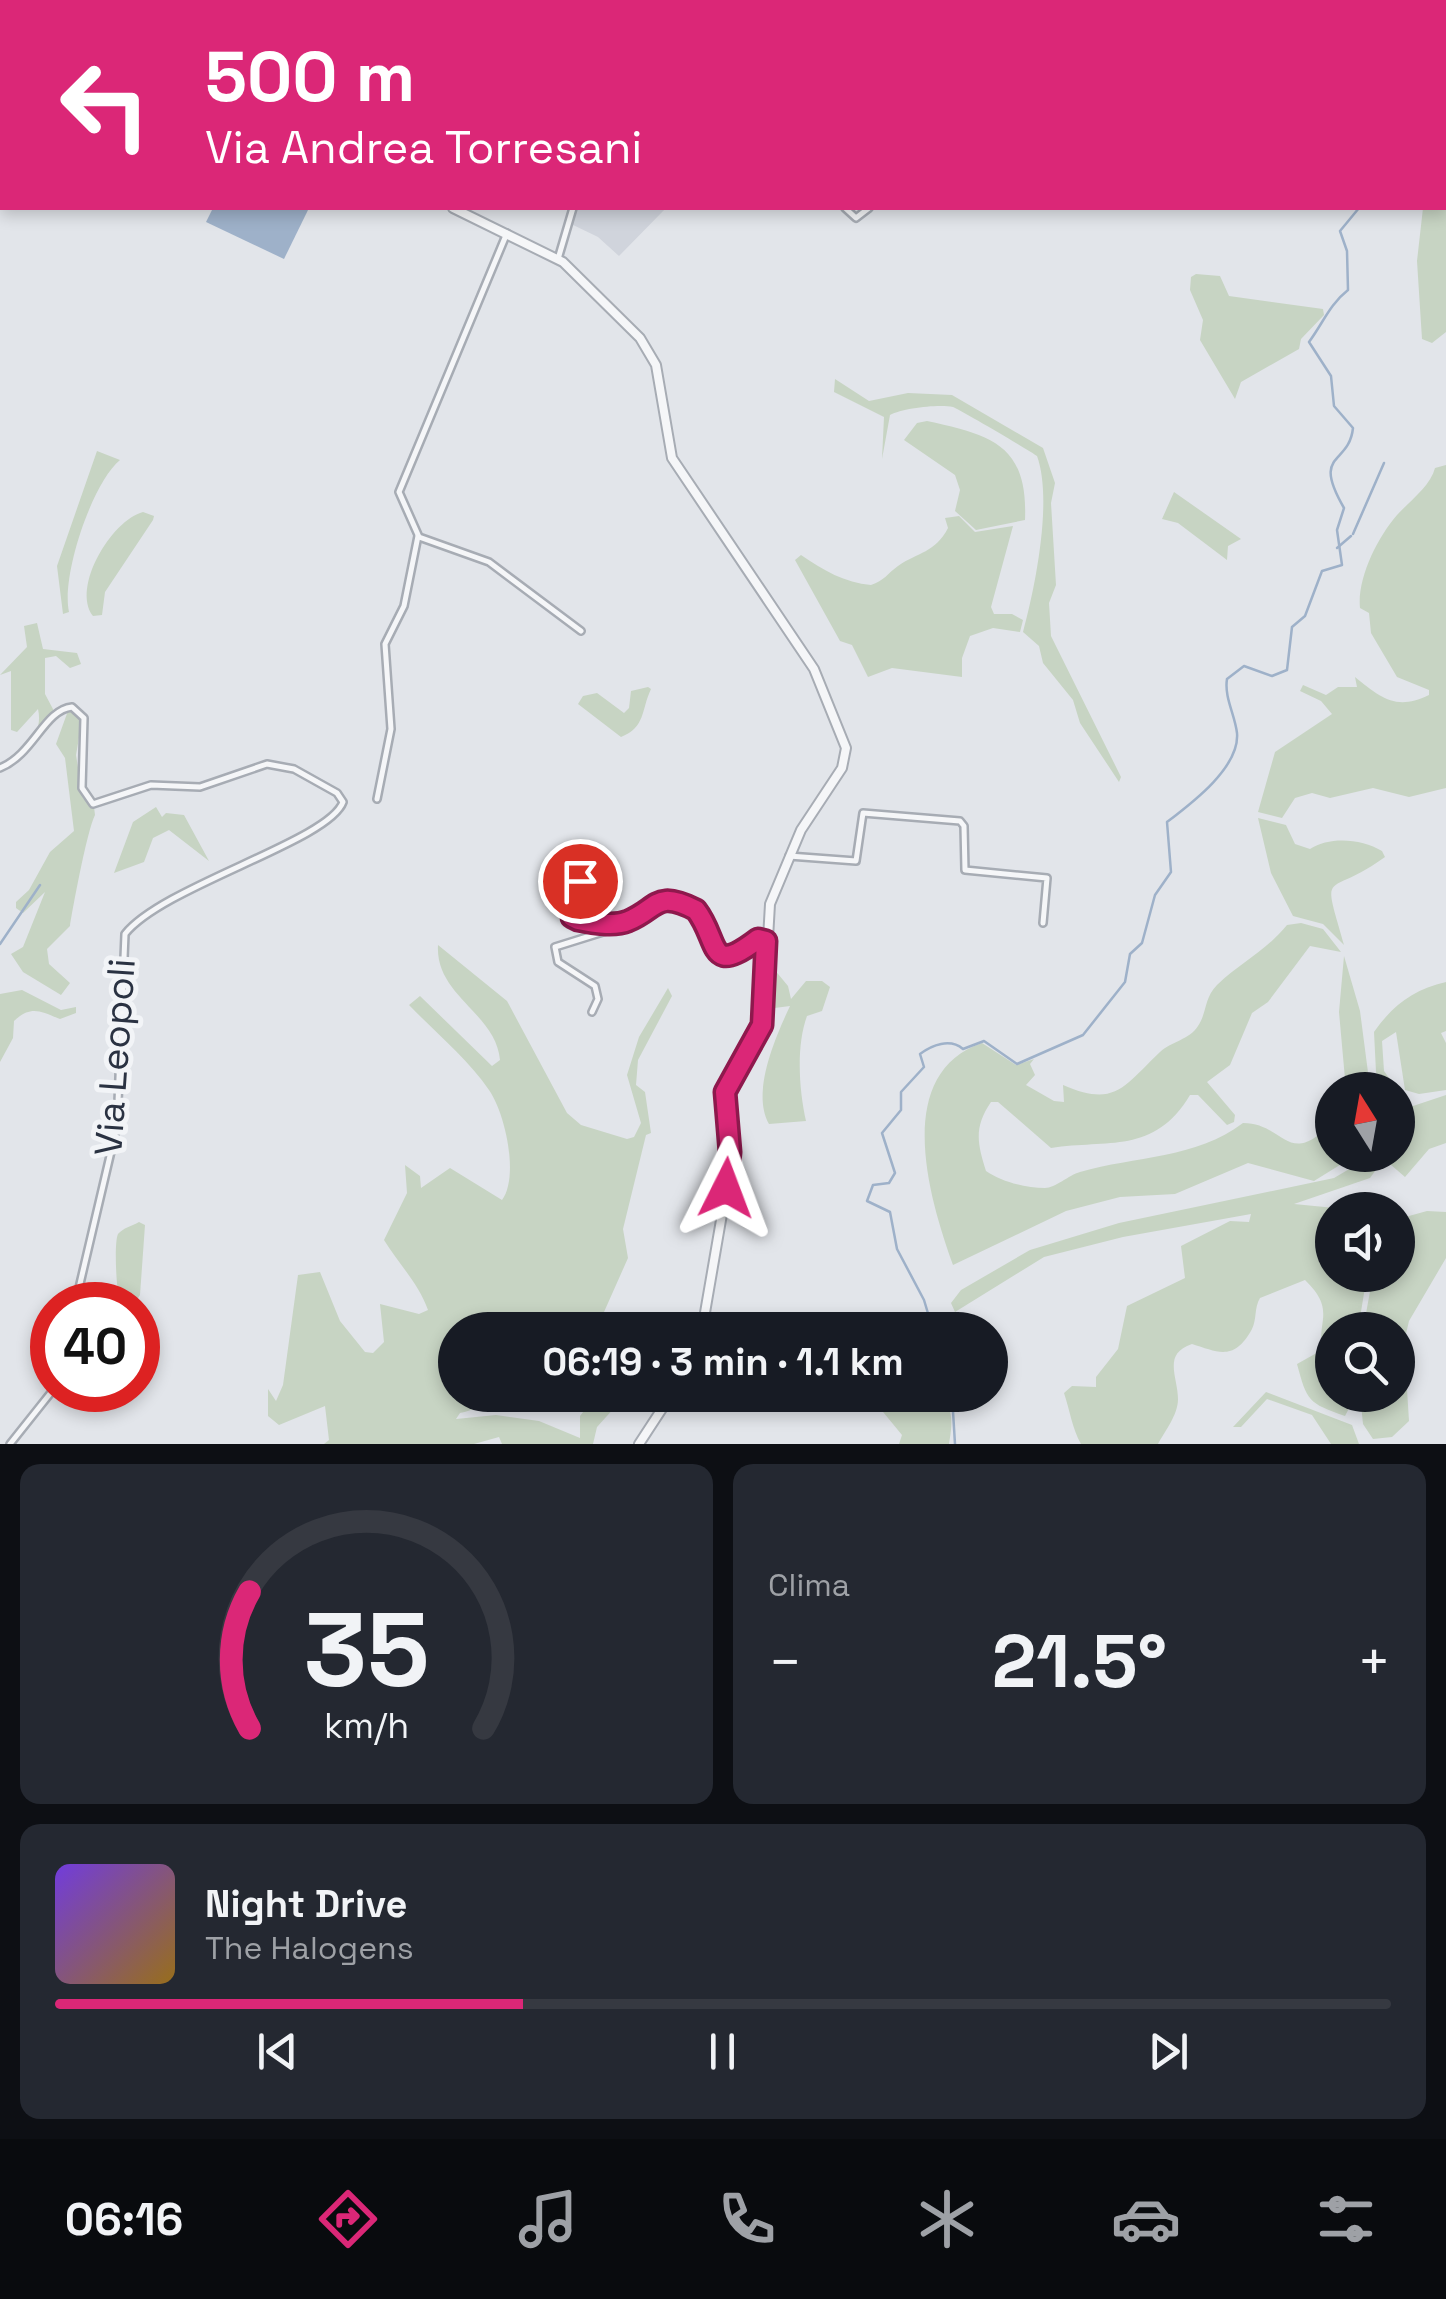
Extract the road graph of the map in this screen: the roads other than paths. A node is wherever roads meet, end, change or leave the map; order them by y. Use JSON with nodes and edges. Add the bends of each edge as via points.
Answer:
{"nodes":[{"id":1,"x":457,"y":210,"type":"edge"},
{"id":2,"x":572,"y":210,"type":"edge"},
{"id":3,"x":846,"y":210,"type":"edge"},
{"id":4,"x":866,"y":210,"type":"edge"},
{"id":5,"x":507,"y":234,"type":"junction"},
{"id":6,"x":558,"y":259,"type":"junction"},
{"id":7,"x":418,"y":536,"type":"junction"},
{"id":8,"x":581,"y":631,"type":"dead end"},
{"id":9,"x":0,"y":768,"type":"edge"},
{"id":10,"x":378,"y":799,"type":"dead end"},
{"id":11,"x":789,"y":856,"type":"junction"},
{"id":12,"x":559,"y":868,"type":"dead end"},
{"id":13,"x":631,"y":920,"type":"junction"},
{"id":14,"x":1043,"y":922,"type":"dead end"},
{"id":15,"x":766,"y":941,"type":"junction"},
{"id":16,"x":592,"y":1012,"type":"dead end"},
{"id":17,"x":80,"y":1282,"type":"edge"},
{"id":18,"x":705,"y":1312,"type":"edge"},
{"id":19,"x":35,"y":1412,"type":"edge"},
{"id":20,"x":660,"y":1412,"type":"edge"},
{"id":21,"x":10,"y":1444,"type":"edge"},
{"id":22,"x":639,"y":1444,"type":"edge"}],
"edges":[{"from":1,"to":5,"type":"street"},
{"from":2,"to":6,"type":"street"},
{"from":3,"to":4,"type":"street","via":[[856,218]]},
{"from":5,"to":6,"type":"street"},
{"from":5,"to":7,"type":"street","via":[[400,484]]},
{"from":6,"to":11,"type":"street","via":[[651,352],[672,458],[808,659],[842,728],[843,767]]},
{"from":7,"to":8,"type":"street","via":[[486,561]]},
{"from":7,"to":10,"type":"street","via":[[404,606],[385,642],[391,729]]},
{"from":9,"to":17,"type":"street","name":"Via Leopoli","via":[[28,751],[52,715],[72,707],[84,718],[80,764],[90,803],[151,784],[197,787],[250,766],[280,766],[344,802],[288,842],[206,878],[126,934],[117,1126]]},
{"from":11,"to":14,"type":"street","via":[[856,861],[864,812],[960,821],[965,870],[1047,878]]},
{"from":11,"to":15,"type":"street","via":[[770,902]]},
{"from":12,"to":13,"type":"street","via":[[596,894],[573,918]]},
{"from":13,"to":15,"type":"street","via":[[651,903],[666,901],[696,910],[722,956]]},
{"from":13,"to":16,"type":"street","via":[[554,948],[559,963],[595,986],[599,998]]},
{"from":15,"to":18,"type":"street","via":[[762,1025],[725,1092],[730,1171]]},
{"from":19,"to":21,"type":"street"},
{"from":20,"to":22,"type":"street"}]}
